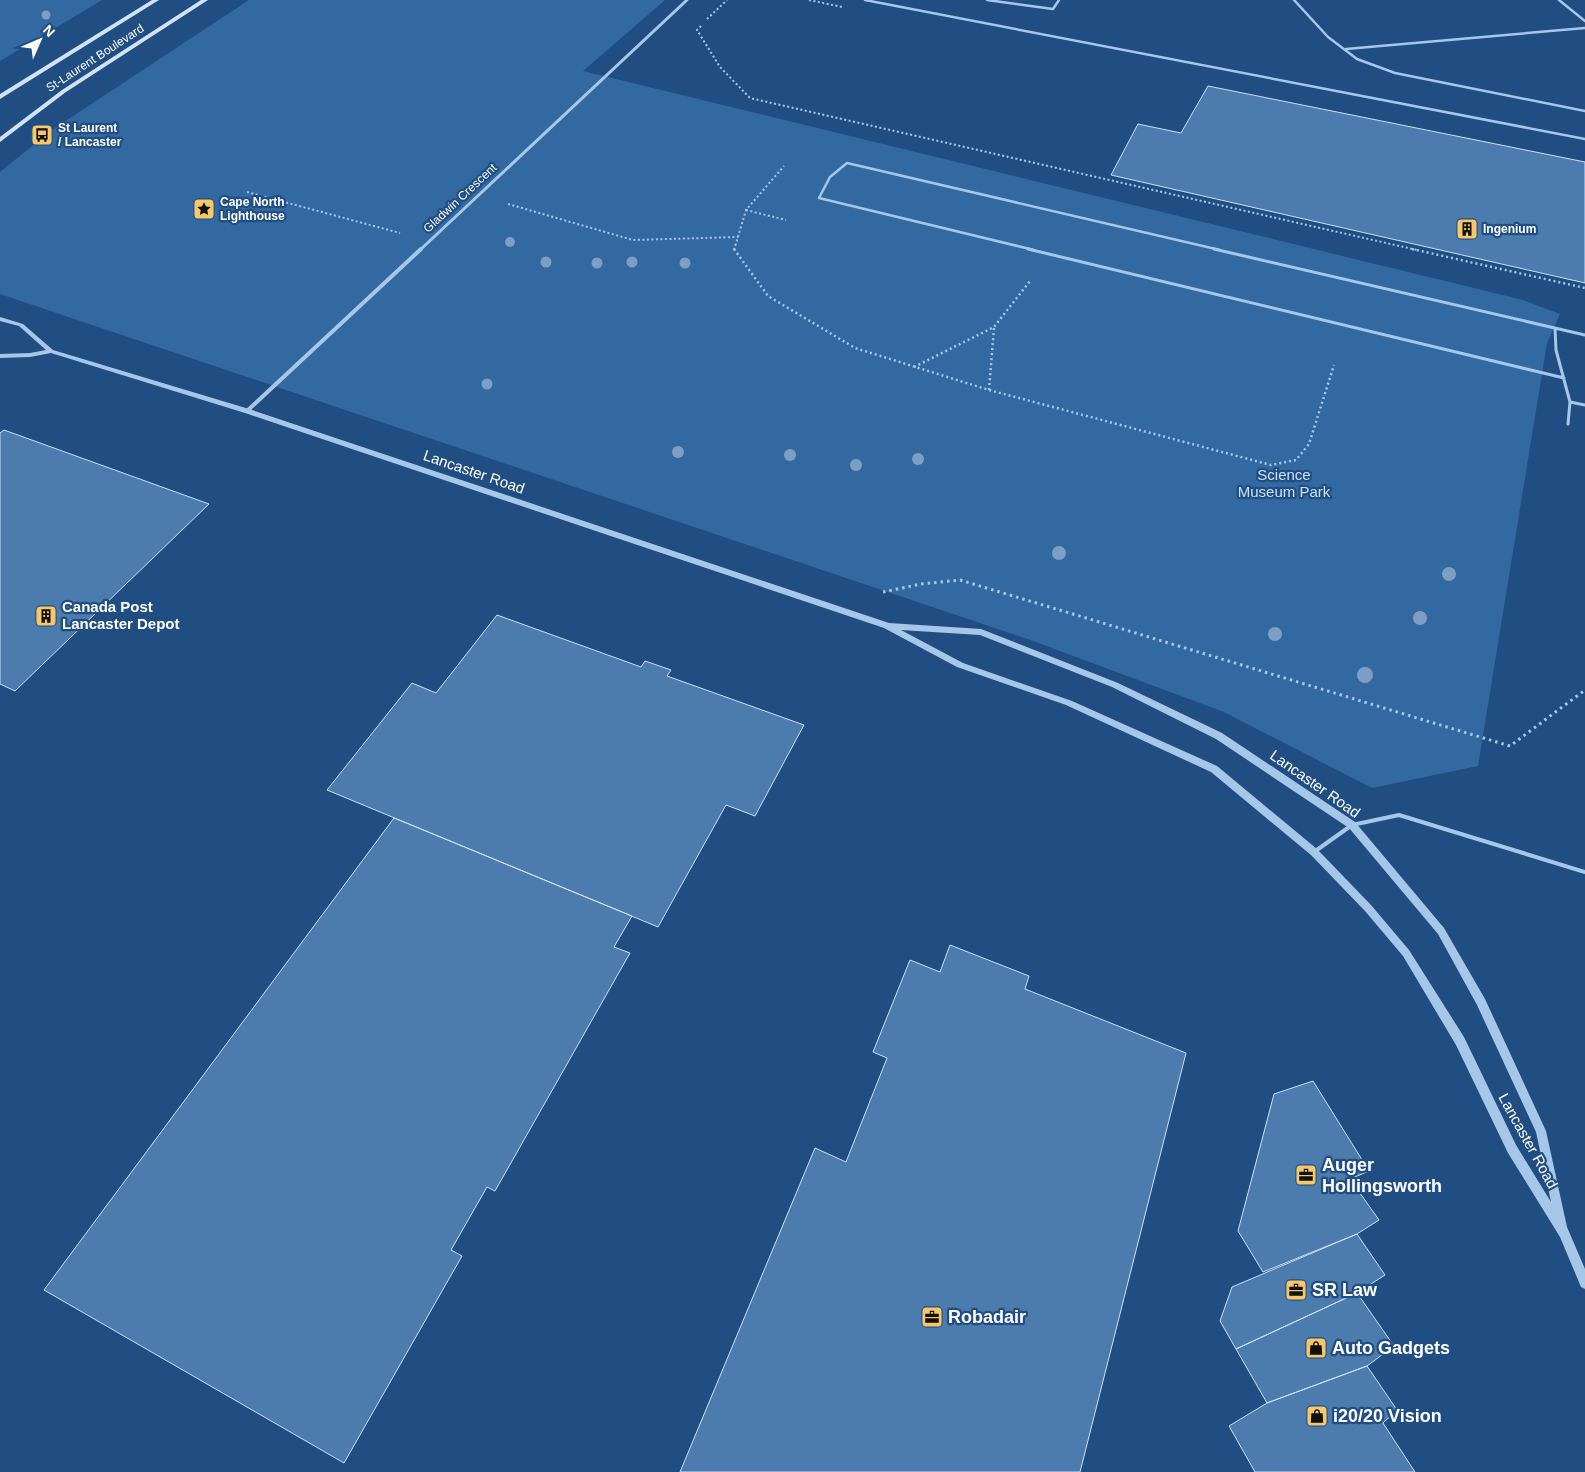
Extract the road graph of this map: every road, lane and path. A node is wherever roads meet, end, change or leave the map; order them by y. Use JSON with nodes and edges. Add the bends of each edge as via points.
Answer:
{"nodes":[{"id":1,"x":156,"y":0,"type":"edge"},
{"id":2,"x":205,"y":0,"type":"edge"},
{"id":3,"x":687,"y":0,"type":"edge"},
{"id":4,"x":727,"y":0,"type":"edge"},
{"id":5,"x":865,"y":0,"type":"edge"},
{"id":6,"x":988,"y":0,"type":"edge"},
{"id":7,"x":1059,"y":0,"type":"edge"},
{"id":8,"x":1294,"y":0,"type":"edge"},
{"id":9,"x":1560,"y":0,"type":"edge"},
{"id":10,"x":1585,"y":21,"type":"edge"},
{"id":11,"x":1585,"y":28,"type":"edge"},
{"id":12,"x":1345,"y":50,"type":"junction"},
{"id":13,"x":0,"y":97,"type":"edge"},
{"id":14,"x":1585,"y":110,"type":"edge"},
{"id":15,"x":1585,"y":139,"type":"edge"},
{"id":16,"x":0,"y":140,"type":"edge"},
{"id":17,"x":784,"y":166,"type":"dead end"},
{"id":18,"x":247,"y":192,"type":"dead end"},
{"id":19,"x":478,"y":195,"type":"junction"},
{"id":20,"x":746,"y":210,"type":"junction"},
{"id":21,"x":786,"y":220,"type":"dead end"},
{"id":22,"x":738,"y":238,"type":"junction"},
{"id":23,"x":429,"y":241,"type":"junction"},
{"id":24,"x":1030,"y":282,"type":"dead end"},
{"id":25,"x":1585,"y":288,"type":"edge"},
{"id":26,"x":0,"y":319,"type":"edge"},
{"id":27,"x":994,"y":327,"type":"junction"},
{"id":28,"x":1555,"y":328,"type":"junction"},
{"id":29,"x":1585,"y":335,"type":"edge"},
{"id":30,"x":51,"y":351,"type":"junction"},
{"id":31,"x":0,"y":356,"type":"edge"},
{"id":32,"x":1334,"y":365,"type":"dead end"},
{"id":33,"x":914,"y":367,"type":"junction"},
{"id":34,"x":1564,"y":378,"type":"junction"},
{"id":35,"x":988,"y":390,"type":"junction"},
{"id":36,"x":1570,"y":402,"type":"junction"},
{"id":37,"x":1585,"y":405,"type":"edge"},
{"id":38,"x":247,"y":410,"type":"junction"},
{"id":39,"x":1568,"y":424,"type":"dead end"},
{"id":40,"x":883,"y":592,"type":"dead end"},
{"id":41,"x":887,"y":626,"type":"junction"},
{"id":42,"x":1585,"y":690,"type":"edge"},
{"id":43,"x":1352,"y":825,"type":"junction"},
{"id":44,"x":1314,"y":852,"type":"junction"},
{"id":45,"x":1585,"y":872,"type":"edge"},
{"id":46,"x":1564,"y":1233,"type":"junction"},
{"id":47,"x":1585,"y":1283,"type":"edge"}],
"edges":[{"from":1,"to":13,"type":"main road","name":"St-Laurent Boulevard"},
{"from":2,"to":16,"type":"main road","name":"St-Laurent Boulevard","via":[[64,91]]},
{"from":3,"to":19,"type":"street","name":"Gladwin Crescent"},
{"from":4,"to":25,"type":"path","via":[[697,30],[706,50],[750,98]]},
{"from":5,"to":15,"type":"lane"},
{"from":6,"to":7,"type":"lane","via":[[1053,9]]},
{"from":8,"to":12,"type":"lane","via":[[1328,38]]},
{"from":9,"to":10,"type":"lane"},
{"from":11,"to":12,"type":"lane"},
{"from":12,"to":14,"type":"lane","via":[[1357,59],[1395,73]]},
{"from":17,"to":20,"type":"path"},
{"from":18,"to":23,"type":"path"},
{"from":19,"to":22,"type":"path","via":[[633,240]]},
{"from":19,"to":23,"type":"street","name":"Gladwin Crescent"},
{"from":20,"to":21,"type":"path"},
{"from":20,"to":22,"type":"path"},
{"from":22,"to":33,"type":"path","via":[[734,250],[768,296],[855,348]]},
{"from":23,"to":38,"type":"street","name":"Gladwin Crescent"},
{"from":24,"to":27,"type":"path"},
{"from":26,"to":30,"type":"street","name":"Lancaster Road","via":[[21,325]]},
{"from":27,"to":33,"type":"path"},
{"from":27,"to":35,"type":"path"},
{"from":28,"to":29,"type":"lane"},
{"from":28,"to":34,"type":"lane","via":[[1556,350]]},
{"from":28,"to":34,"type":"lane","via":[[847,164],[830,177],[819,198]]},
{"from":30,"to":31,"type":"street","name":"Lancaster Road"},
{"from":30,"to":38,"type":"street","name":"Lancaster Road"},
{"from":32,"to":35,"type":"path","via":[[1309,444],[1296,460],[1270,465]]},
{"from":33,"to":35,"type":"path"},
{"from":34,"to":36,"type":"lane"},
{"from":36,"to":37,"type":"lane"},
{"from":36,"to":39,"type":"lane"},
{"from":38,"to":41,"type":"street","name":"Lancaster Road"},
{"from":40,"to":42,"type":"path","via":[[960,580],[1510,746]]},
{"from":41,"to":43,"type":"street","name":"Lancaster Road","via":[[981,632],[1115,685],[1219,736]]},
{"from":41,"to":44,"type":"street","name":"Lancaster Road","via":[[960,665],[1069,703],[1214,769]]},
{"from":43,"to":44,"type":"lane"},
{"from":43,"to":45,"type":"lane","via":[[1399,815]]},
{"from":43,"to":46,"type":"street","name":"Lancaster Road","via":[[1441,931],[1481,1002],[1540,1132]]},
{"from":44,"to":46,"type":"street","name":"Lancaster Road","via":[[1406,953],[1460,1041],[1512,1149]]},
{"from":46,"to":47,"type":"street","name":"Lancaster Road"}]}
